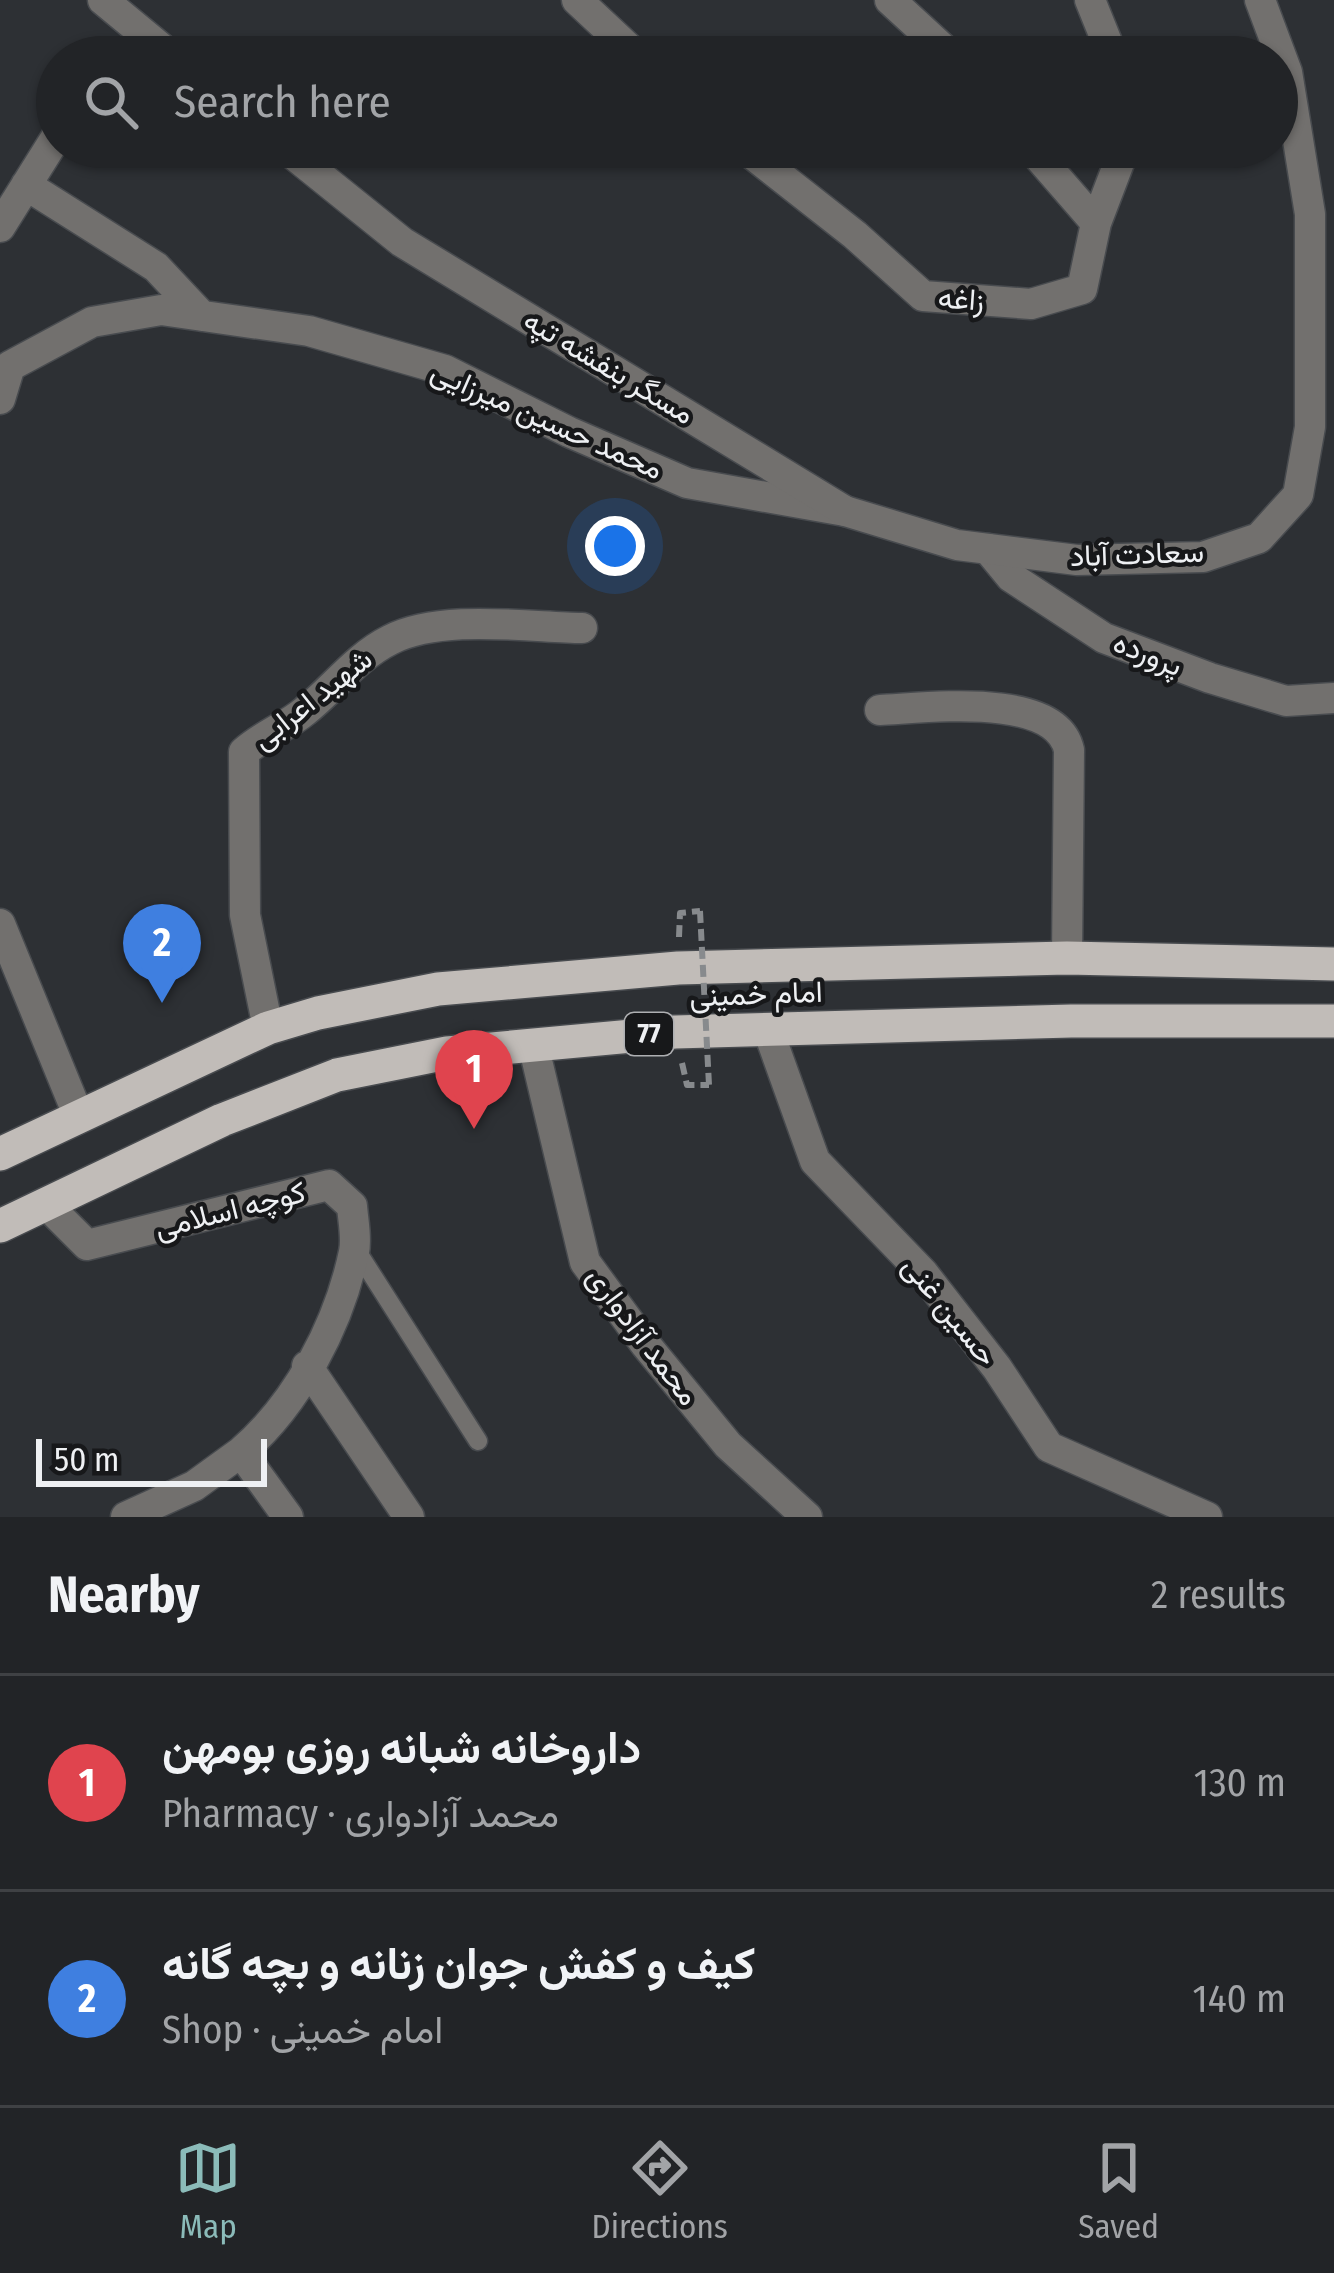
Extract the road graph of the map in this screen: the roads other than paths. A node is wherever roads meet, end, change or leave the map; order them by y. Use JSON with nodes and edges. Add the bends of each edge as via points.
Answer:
{"nodes":[{"id":1,"x":103,"y":0,"type":"edge"},
{"id":2,"x":577,"y":0,"type":"edge"},
{"id":3,"x":890,"y":0,"type":"edge"},
{"id":4,"x":1090,"y":0,"type":"edge"},
{"id":5,"x":1260,"y":0,"type":"edge"},
{"id":6,"x":147,"y":36,"type":"edge"},
{"id":7,"x":616,"y":36,"type":"edge"},
{"id":8,"x":929,"y":36,"type":"edge"},
{"id":9,"x":1105,"y":36,"type":"edge"},
{"id":10,"x":1274,"y":36,"type":"edge"},
{"id":11,"x":1298,"y":137,"type":"edge"},
{"id":12,"x":37,"y":168,"type":"edge"},
{"id":13,"x":310,"y":168,"type":"edge"},
{"id":14,"x":770,"y":168,"type":"edge"},
{"id":15,"x":1048,"y":168,"type":"edge"},
{"id":16,"x":1117,"y":168,"type":"edge"},
{"id":17,"x":26,"y":185,"type":"junction"},
{"id":18,"x":1096,"y":223,"type":"junction"},
{"id":19,"x":0,"y":226,"type":"edge"},
{"id":20,"x":202,"y":316,"type":"junction"},
{"id":21,"x":5,"y":364,"type":"edge"},
{"id":22,"x":0,"y":399,"type":"edge"},
{"id":23,"x":845,"y":511,"type":"junction"},
{"id":24,"x":972,"y":547,"type":"junction"},
{"id":25,"x":582,"y":628,"type":"dead end"},
{"id":26,"x":1334,"y":698,"type":"edge"},
{"id":27,"x":880,"y":710,"type":"dead end"},
{"id":28,"x":0,"y":924,"type":"edge"},
{"id":29,"x":1067,"y":958,"type":"junction"},
{"id":30,"x":1334,"y":964,"type":"edge"},
{"id":31,"x":1334,"y":1022,"type":"edge"},
{"id":32,"x":268,"y":1028,"type":"junction"},
{"id":33,"x":768,"y":1030,"type":"junction"},
{"id":34,"x":532,"y":1044,"type":"junction"},
{"id":35,"x":79,"y":1117,"type":"junction"},
{"id":36,"x":0,"y":1154,"type":"edge"},
{"id":37,"x":46,"y":1204,"type":"junction"},
{"id":38,"x":0,"y":1226,"type":"edge"},
{"id":39,"x":355,"y":1248,"type":"junction"},
{"id":40,"x":307,"y":1366,"type":"junction"},
{"id":41,"x":478,"y":1441,"type":"dead end"},
{"id":42,"x":241,"y":1452,"type":"junction"},
{"id":43,"x":126,"y":1517,"type":"edge"},
{"id":44,"x":288,"y":1517,"type":"edge"},
{"id":45,"x":409,"y":1517,"type":"edge"},
{"id":46,"x":807,"y":1517,"type":"edge"},
{"id":47,"x":1207,"y":1517,"type":"edge"}],
"edges":[{"from":1,"to":6,"type":"street"},
{"from":2,"to":7,"type":"street"},
{"from":3,"to":8,"type":"street"},
{"from":4,"to":9,"type":"street"},
{"from":5,"to":10,"type":"street","name":"سعادت آباد"},
{"from":11,"to":24,"type":"street","name":"سعادت آباد","via":[[1310,214],[1310,427],[1298,495],[1258,538],[1203,557],[1077,560]]},
{"from":12,"to":17,"type":"street"},
{"from":13,"to":23,"type":"street","name":"مسگر بنفشه تپه","via":[[402,242]]},
{"from":14,"to":18,"type":"street","name":"زاغه","via":[[923,296],[1031,304],[1082,289]]},
{"from":15,"to":18,"type":"street"},
{"from":16,"to":18,"type":"street","name":"زاغه"},
{"from":17,"to":19,"type":"street"},
{"from":17,"to":20,"type":"street","via":[[156,266]]},
{"from":20,"to":21,"type":"street","name":"محمد حسین میرزایی","via":[[161,310],[92,322]]},
{"from":20,"to":23,"type":"street","name":"محمد حسین میرزایی","via":[[309,331],[446,370],[687,483]]},
{"from":21,"to":22,"type":"street","name":"محمد حسین میرزایی"},
{"from":23,"to":24,"type":"street","name":"مسگر بنفشه تپه"},
{"from":24,"to":26,"type":"street","name":"پرورده","via":[[1104,638],[1286,701]]},
{"from":25,"to":32,"type":"street","name":"شهید اعرابی","via":[[441,626],[392,638],[244,752],[245,915]]},
{"from":27,"to":29,"type":"street","via":[[981,705],[1049,720],[1066,734]]},
{"from":28,"to":35,"type":"street"},
{"from":29,"to":30,"type":"highway","name":"امام خمینی","number":"77"},
{"from":29,"to":32,"type":"highway","name":"امام خمینی","number":"77","via":[[578,975],[438,988]]},
{"from":31,"to":33,"type":"highway","name":"امام خمینی","number":"77"},
{"from":32,"to":35,"type":"highway","name":"امام خمینی","number":"77"},
{"from":33,"to":34,"type":"highway","name":"امام خمینی","number":"77"},
{"from":33,"to":47,"type":"street","name":"حسین غنی","via":[[815,1161],[923,1273],[1049,1447]]},
{"from":34,"to":37,"type":"highway","name":"امام خمینی","number":"77","via":[[337,1075]]},
{"from":34,"to":46,"type":"street","name":"محمد آزادواری","via":[[585,1262],[728,1445]]},
{"from":35,"to":36,"type":"highway","name":"امام خمینی","number":"77"},
{"from":37,"to":38,"type":"highway","name":"امام خمینی","number":"77"},
{"from":37,"to":39,"type":"street","name":"کوچه اسلامی","via":[[86,1245],[329,1185],[352,1206]]},
{"from":39,"to":40,"type":"street","via":[[328,1332]]},
{"from":39,"to":41,"type":"lane"},
{"from":40,"to":42,"type":"street","via":[[269,1428]]},
{"from":40,"to":45,"type":"street"},
{"from":42,"to":43,"type":"street","via":[[194,1486]]},
{"from":42,"to":44,"type":"street"}]}
